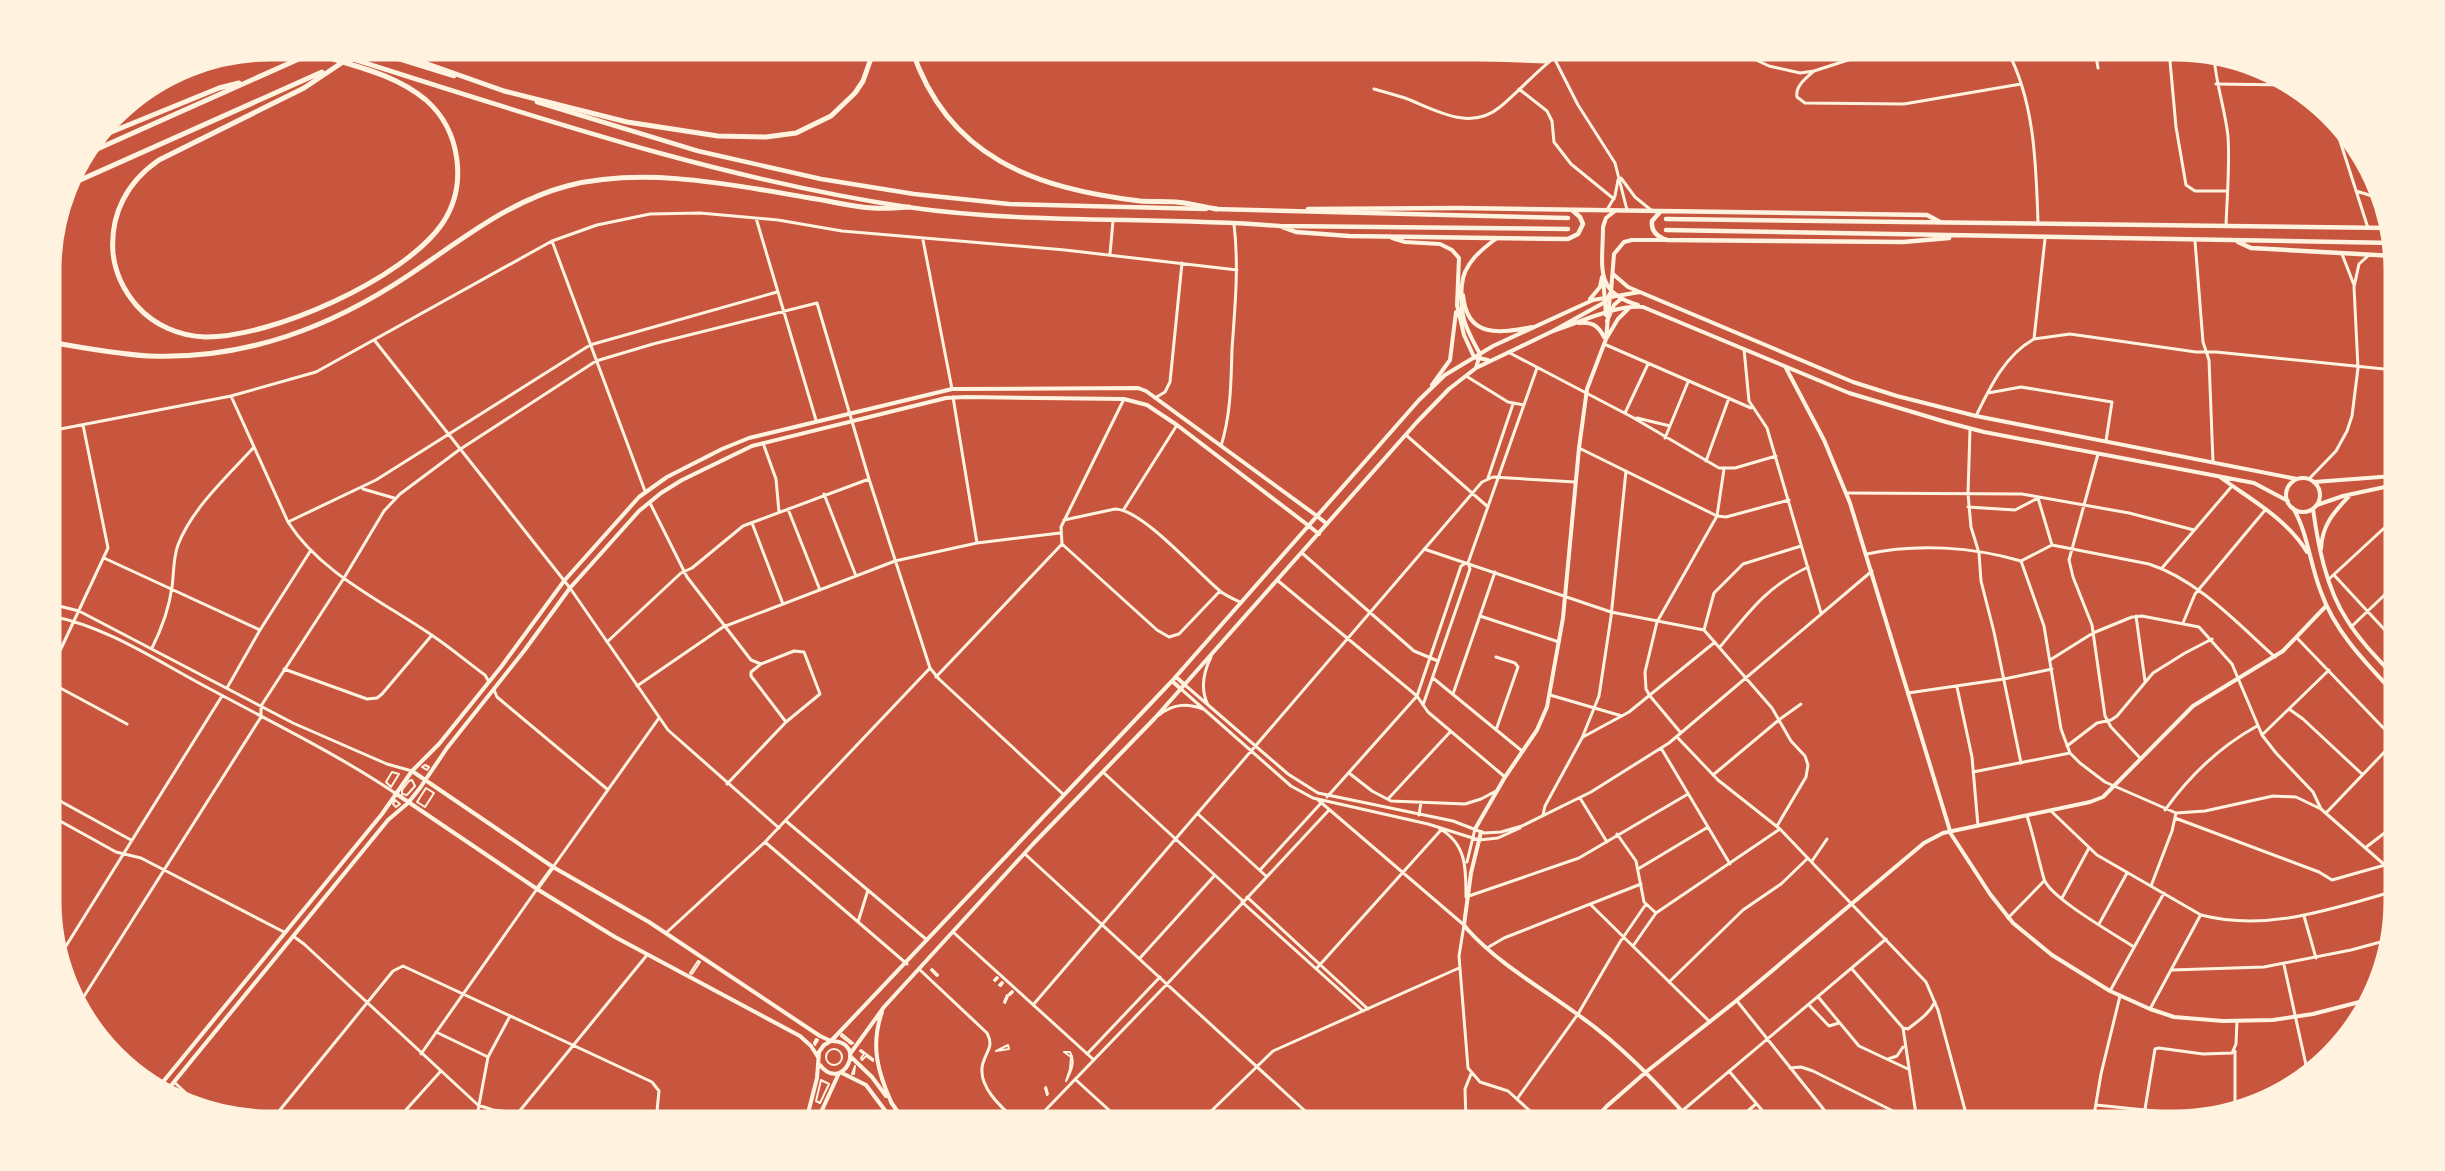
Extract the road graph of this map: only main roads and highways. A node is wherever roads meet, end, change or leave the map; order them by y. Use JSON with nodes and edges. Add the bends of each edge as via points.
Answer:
{"nodes":[{"id":1,"x":298,"y":60,"type":"edge"},
{"id":2,"x":337,"y":60,"type":"edge"},
{"id":3,"x":349,"y":60,"type":"edge"},
{"id":4,"x":355,"y":60,"type":"edge"},
{"id":5,"x":402,"y":60,"type":"edge"},
{"id":6,"x":416,"y":60,"type":"edge"},
{"id":7,"x":870,"y":60,"type":"edge"},
{"id":8,"x":916,"y":60,"type":"edge"},
{"id":9,"x":340,"y":64,"type":"junction"},
{"id":10,"x":250,"y":81,"type":"junction"},
{"id":11,"x":504,"y":92,"type":"junction"},
{"id":12,"x":113,"y":131,"type":"edge"},
{"id":13,"x":98,"y":149,"type":"edge"},
{"id":14,"x":81,"y":179,"type":"edge"},
{"id":15,"x":909,"y":207,"type":"junction"},
{"id":16,"x":1216,"y":209,"type":"junction"},
{"id":17,"x":1569,"y":210,"type":"junction"},
{"id":18,"x":1281,"y":211,"type":"junction"},
{"id":19,"x":1663,"y":211,"type":"junction"},
{"id":20,"x":1568,"y":218,"type":"dead end"},
{"id":21,"x":1666,"y":219,"type":"dead end"},
{"id":22,"x":1941,"y":223,"type":"junction"},
{"id":23,"x":1280,"y":226,"type":"junction"},
{"id":24,"x":2381,"y":228,"type":"edge"},
{"id":25,"x":1568,"y":229,"type":"dead end"},
{"id":26,"x":1666,"y":231,"type":"dead end"},
{"id":27,"x":1951,"y":237,"type":"junction"},
{"id":28,"x":2236,"y":241,"type":"junction"},
{"id":29,"x":2383,"y":243,"type":"edge"},
{"id":30,"x":2385,"y":255,"type":"edge"},
{"id":31,"x":60,"y":344,"type":"edge"}],
"edges":[{"from":1,"to":10,"type":"highway"},
{"from":2,"to":9,"type":"highway","via":[[384,75],[433,107],[447,128],[457,158],[457,186],[449,212],[430,237],[392,268],[345,297],[304,315],[219,336],[189,335],[156,322],[131,299],[119,278],[113,255],[114,224],[127,190],[159,160],[304,88]]},
{"from":3,"to":9,"type":"highway"},
{"from":4,"to":15,"type":"highway","via":[[692,163],[794,188]]},
{"from":5,"to":11,"type":"highway"},
{"from":6,"to":11,"type":"highway"},
{"from":7,"to":11,"type":"highway","via":[[862,81],[844,104],[820,123],[782,136],[718,136],[674,130]]},
{"from":8,"to":16,"type":"highway","via":[[946,116],[994,159],[1070,187],[1141,201]]},
{"from":9,"to":14,"type":"highway"},
{"from":10,"to":12,"type":"highway","via":[[219,88]]},
{"from":10,"to":13,"type":"highway"},
{"from":11,"to":16,"type":"highway","via":[[698,152],[821,179],[1009,204]]},
{"from":15,"to":23,"type":"highway","via":[[1013,218]]},
{"from":15,"to":31,"type":"highway","via":[[872,208],[669,179],[603,179],[567,186],[517,205],[488,220],[378,296],[292,336],[241,348],[181,355],[130,354]]},
{"from":16,"to":18,"type":"highway"},
{"from":17,"to":18,"type":"highway"},
{"from":17,"to":19,"type":"highway"},
{"from":17,"to":23,"type":"highway","via":[[1579,214],[1582,222],[1581,230],[1573,237],[1388,237],[1296,232]]},
{"from":18,"to":20,"type":"highway"},
{"from":19,"to":22,"type":"highway","via":[[1927,215]]},
{"from":19,"to":27,"type":"highway","via":[[1654,217],[1652,225],[1655,234],[1666,240],[1903,242]]},
{"from":21,"to":22,"type":"highway"},
{"from":22,"to":24,"type":"highway"},
{"from":23,"to":25,"type":"highway"},
{"from":26,"to":27,"type":"highway"},
{"from":27,"to":28,"type":"highway"},
{"from":28,"to":29,"type":"highway"},
{"from":28,"to":30,"type":"highway","via":[[2251,248]]}]}
